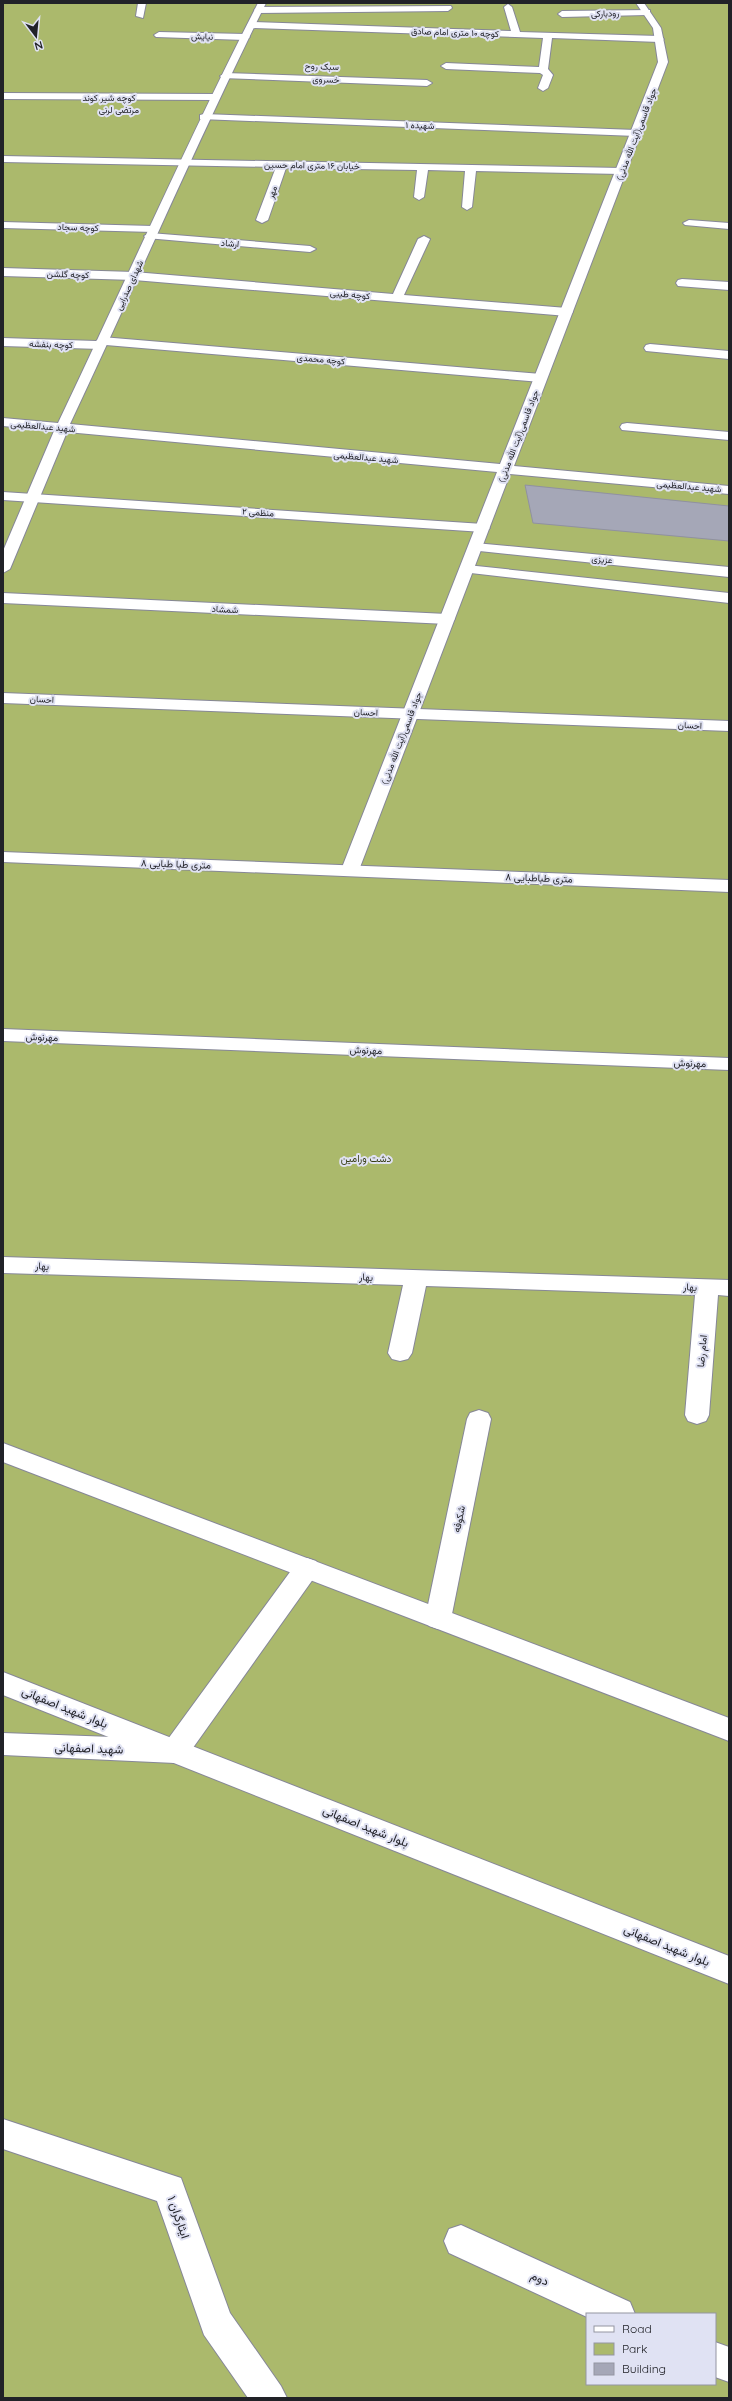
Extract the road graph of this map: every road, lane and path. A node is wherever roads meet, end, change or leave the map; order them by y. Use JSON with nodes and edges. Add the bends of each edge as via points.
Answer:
{"nodes":[{"id":1,"x":142,"y":3,"type":"edge"},
{"id":2,"x":260,"y":7,"type":"edge"},
{"id":3,"x":508,"y":7,"type":"dead end"},
{"id":4,"x":448,"y":8,"type":"dead end"},
{"id":5,"x":644,"y":8,"type":"edge"},
{"id":6,"x":562,"y":14,"type":"dead end"},
{"id":7,"x":140,"y":16,"type":"dead end"},
{"id":8,"x":251,"y":25,"type":"junction"},
{"id":9,"x":516,"y":34,"type":"junction"},
{"id":10,"x":548,"y":35,"type":"junction"},
{"id":11,"x":159,"y":36,"type":"dead end"},
{"id":12,"x":245,"y":37,"type":"junction"},
{"id":13,"x":659,"y":39,"type":"junction"},
{"id":14,"x":232,"y":62,"type":"junction"},
{"id":15,"x":247,"y":63,"type":"dead end"},
{"id":16,"x":446,"y":66,"type":"dead end"},
{"id":17,"x":543,"y":70,"type":"junction"},
{"id":18,"x":225,"y":76,"type":"junction"},
{"id":19,"x":427,"y":83,"type":"dead end"},
{"id":20,"x":543,"y":88,"type":"dead end"},
{"id":21,"x":3,"y":96,"type":"edge"},
{"id":22,"x":214,"y":97,"type":"junction"},
{"id":23,"x":204,"y":112,"type":"junction"},
{"id":24,"x":636,"y":133,"type":"junction"},
{"id":25,"x":3,"y":159,"type":"edge"},
{"id":26,"x":183,"y":163,"type":"junction"},
{"id":27,"x":282,"y":165,"type":"junction"},
{"id":28,"x":423,"y":167,"type":"junction"},
{"id":29,"x":471,"y":168,"type":"junction"},
{"id":30,"x":621,"y":171,"type":"junction"},
{"id":31,"x":418,"y":197,"type":"dead end"},
{"id":32,"x":467,"y":207,"type":"dead end"},
{"id":33,"x":262,"y":220,"type":"dead end"},
{"id":34,"x":689,"y":223,"type":"dead end"},
{"id":35,"x":3,"y":225,"type":"edge"},
{"id":36,"x":729,"y":226,"type":"edge"},
{"id":37,"x":151,"y":233,"type":"junction"},
{"id":38,"x":424,"y":239,"type":"dead end"},
{"id":39,"x":310,"y":250,"type":"dead end"},
{"id":40,"x":3,"y":272,"type":"edge"},
{"id":41,"x":134,"y":276,"type":"junction"},
{"id":42,"x":682,"y":283,"type":"dead end"},
{"id":43,"x":729,"y":286,"type":"edge"},
{"id":44,"x":397,"y":298,"type":"junction"},
{"id":45,"x":567,"y":312,"type":"junction"},
{"id":46,"x":3,"y":342,"type":"edge"},
{"id":47,"x":101,"y":343,"type":"junction"},
{"id":48,"x":650,"y":348,"type":"dead end"},
{"id":49,"x":729,"y":355,"type":"edge"},
{"id":50,"x":541,"y":378,"type":"junction"},
{"id":51,"x":3,"y":422,"type":"edge"},
{"id":52,"x":627,"y":427,"type":"dead end"},
{"id":53,"x":62,"y":428,"type":"junction"},
{"id":54,"x":729,"y":436,"type":"edge"},
{"id":55,"x":505,"y":470,"type":"junction"},
{"id":56,"x":729,"y":490,"type":"edge"},
{"id":57,"x":3,"y":496,"type":"edge"},
{"id":58,"x":33,"y":497,"type":"junction"},
{"id":59,"x":483,"y":528,"type":"junction"},
{"id":60,"x":475,"y":547,"type":"junction"},
{"id":61,"x":467,"y":569,"type":"junction"},
{"id":62,"x":3,"y":570,"type":"edge"},
{"id":63,"x":729,"y":572,"type":"edge"},
{"id":64,"x":3,"y":598,"type":"edge"},
{"id":65,"x":729,"y":598,"type":"edge"},
{"id":66,"x":447,"y":619,"type":"junction"},
{"id":67,"x":3,"y":698,"type":"edge"},
{"id":68,"x":410,"y":714,"type":"junction"},
{"id":69,"x":729,"y":726,"type":"edge"},
{"id":70,"x":3,"y":857,"type":"edge"},
{"id":71,"x":350,"y":870,"type":"junction"},
{"id":72,"x":729,"y":886,"type":"edge"},
{"id":73,"x":3,"y":1035,"type":"edge"},
{"id":74,"x":729,"y":1064,"type":"edge"},
{"id":75,"x":3,"y":1265,"type":"edge"},
{"id":76,"x":416,"y":1278,"type":"junction"},
{"id":77,"x":718,"y":1288,"type":"edge"},
{"id":78,"x":400,"y":1352,"type":"dead end"},
{"id":79,"x":696,"y":1415,"type":"dead end"},
{"id":80,"x":479,"y":1419,"type":"dead end"},
{"id":81,"x":3,"y":1452,"type":"edge"},
{"id":82,"x":307,"y":1568,"type":"junction"},
{"id":83,"x":438,"y":1619,"type":"junction"},
{"id":84,"x":3,"y":1683,"type":"edge"},
{"id":85,"x":729,"y":1730,"type":"edge"},
{"id":86,"x":3,"y":1744,"type":"edge"},
{"id":87,"x":175,"y":1751,"type":"junction"},
{"id":88,"x":729,"y":1970,"type":"edge"},
{"id":89,"x":3,"y":2134,"type":"edge"},
{"id":90,"x":461,"y":2241,"type":"dead end"},
{"id":91,"x":616,"y":2313,"type":"edge"},
{"id":92,"x":716,"y":2358,"type":"edge"},
{"id":93,"x":729,"y":2365,"type":"edge"},
{"id":94,"x":269,"y":2398,"type":"edge"}],
"edges":[{"from":1,"to":7,"type":"street"},
{"from":2,"to":4,"type":"street"},
{"from":2,"to":8,"type":"street","name":"شهدای صدرایی"},
{"from":3,"to":9,"type":"street"},
{"from":5,"to":6,"type":"street","name":"رودبارکی"},
{"from":5,"to":13,"type":"street","name":"جواد قاسمی(آیت الله مدنی)","via":[[657,28]]},
{"from":8,"to":9,"type":"street","name":"کوچه ۱۰ متری امام صادق"},
{"from":8,"to":12,"type":"street","name":"شهدای صدرایی"},
{"from":9,"to":10,"type":"street","name":"کوچه ۱۰ متری امام صادق"},
{"from":10,"to":13,"type":"street","name":"کوچه ۱۰ متری امام صادق"},
{"from":10,"to":17,"type":"street"},
{"from":11,"to":12,"type":"street","name":"نیایش"},
{"from":12,"to":14,"type":"street","name":"شهدای صدرایی"},
{"from":13,"to":24,"type":"street","name":"جواد قاسمی(آیت الله مدنی)","via":[[663,62]]},
{"from":14,"to":15,"type":"street"},
{"from":14,"to":18,"type":"street","name":"شهدای صدرایی"},
{"from":16,"to":17,"type":"street"},
{"from":17,"to":20,"type":"street","via":[[548,75]]},
{"from":18,"to":19,"type":"street","name":"خسروی"},
{"from":18,"to":22,"type":"street","name":"شهدای صدرایی"},
{"from":21,"to":22,"type":"street","name":"کوچه شیر کوند"},
{"from":22,"to":23,"type":"street","name":"شهدای صدرایی"},
{"from":23,"to":24,"type":"street","name":"شهیده ۱"},
{"from":23,"to":26,"type":"street","name":"شهدای صدرایی"},
{"from":24,"to":30,"type":"street","name":"جواد قاسمی(آیت الله مدنی)"},
{"from":25,"to":26,"type":"street","name":"خیابان ۱۶ متری امام حسین"},
{"from":26,"to":27,"type":"street","name":"خیابان ۱۶ متری امام حسین"},
{"from":26,"to":37,"type":"street","name":"شهدای صدرایی"},
{"from":27,"to":28,"type":"street","name":"خیابان ۱۶ متری امام حسین"},
{"from":27,"to":33,"type":"street","name":"مهر"},
{"from":28,"to":29,"type":"street","name":"خیابان ۱۶ متری امام حسین"},
{"from":28,"to":31,"type":"street"},
{"from":29,"to":30,"type":"street","name":"خیابان ۱۶ متری امام حسین"},
{"from":29,"to":32,"type":"street"},
{"from":30,"to":45,"type":"street","name":"جواد قاسمی(آیت الله مدنی)"},
{"from":34,"to":36,"type":"street"},
{"from":35,"to":37,"type":"street","name":"کوچه سجاد"},
{"from":37,"to":39,"type":"street","name":"ارشاد"},
{"from":37,"to":41,"type":"street","name":"شهدای صدرایی"},
{"from":38,"to":44,"type":"street"},
{"from":40,"to":41,"type":"street","name":"کوچه گلشن"},
{"from":41,"to":44,"type":"street","name":"کوچه طیبی"},
{"from":41,"to":47,"type":"street","name":"شهدای صدرایی"},
{"from":42,"to":43,"type":"street"},
{"from":44,"to":45,"type":"street","name":"کوچه طیبی"},
{"from":45,"to":50,"type":"street","name":"جواد قاسمی(آیت الله مدنی)"},
{"from":46,"to":47,"type":"street","name":"کوچه بنفشه"},
{"from":47,"to":50,"type":"street","name":"کوچه محمدی"},
{"from":47,"to":53,"type":"street","name":"شهدای صدرایی"},
{"from":48,"to":49,"type":"street"},
{"from":50,"to":55,"type":"street","name":"جواد قاسمی(آیت الله مدنی)"},
{"from":51,"to":53,"type":"street","name":"شهید عبدالعظیمی"},
{"from":52,"to":54,"type":"street"},
{"from":53,"to":55,"type":"street","name":"شهید عبدالعظیمی"},
{"from":53,"to":58,"type":"street","name":"شهدای صدرایی"},
{"from":55,"to":56,"type":"street","name":"شهید عبدالعظیمی"},
{"from":55,"to":59,"type":"street","name":"جواد قاسمی(آیت الله مدنی)"},
{"from":57,"to":58,"type":"street","name":"منظمی ۲"},
{"from":58,"to":59,"type":"street","name":"منظمی ۲"},
{"from":58,"to":62,"type":"street","name":"شهدای صدرایی"},
{"from":59,"to":60,"type":"street","name":"جواد قاسمی(آیت الله مدنی)"},
{"from":60,"to":61,"type":"street","name":"جواد قاسمی(آیت الله مدنی)"},
{"from":60,"to":63,"type":"street","name":"عزیزی"},
{"from":61,"to":65,"type":"street"},
{"from":61,"to":66,"type":"street","name":"جواد قاسمی(آیت الله مدنی)"},
{"from":64,"to":66,"type":"street","name":"شمشاد"},
{"from":66,"to":68,"type":"street","name":"جواد قاسمی(آیت الله مدنی)"},
{"from":67,"to":68,"type":"street","name":"احسان"},
{"from":68,"to":69,"type":"street","name":"احسان"},
{"from":68,"to":71,"type":"street","name":"جواد قاسمی(آیت الله مدنی)"},
{"from":70,"to":71,"type":"street","name":"۸ متری طبا طبایی"},
{"from":71,"to":72,"type":"street","name":"۸ متری طباطبایی"},
{"from":73,"to":74,"type":"street","name":"مهرنوش"},
{"from":75,"to":76,"type":"street","name":"بهار"},
{"from":76,"to":77,"type":"street","name":"بهار"},
{"from":76,"to":78,"type":"street"},
{"from":77,"to":79,"type":"street","name":"امام رضا"},
{"from":80,"to":83,"type":"street","name":"شکوفه"},
{"from":81,"to":82,"type":"street"},
{"from":82,"to":83,"type":"street"},
{"from":82,"to":87,"type":"street"},
{"from":83,"to":85,"type":"street"},
{"from":84,"to":87,"type":"street","name":"بلوار شهید اصفهانی"},
{"from":86,"to":87,"type":"street","name":"شهید اصفهانی"},
{"from":87,"to":88,"type":"street","name":"بلوار شهید اصفهانی"},
{"from":89,"to":94,"type":"street","name":"ایثارگران ۱","via":[[170,2189],[216,2323]]},
{"from":90,"to":91,"type":"street","name":"دوم"},
{"from":92,"to":93,"type":"street"}]}
